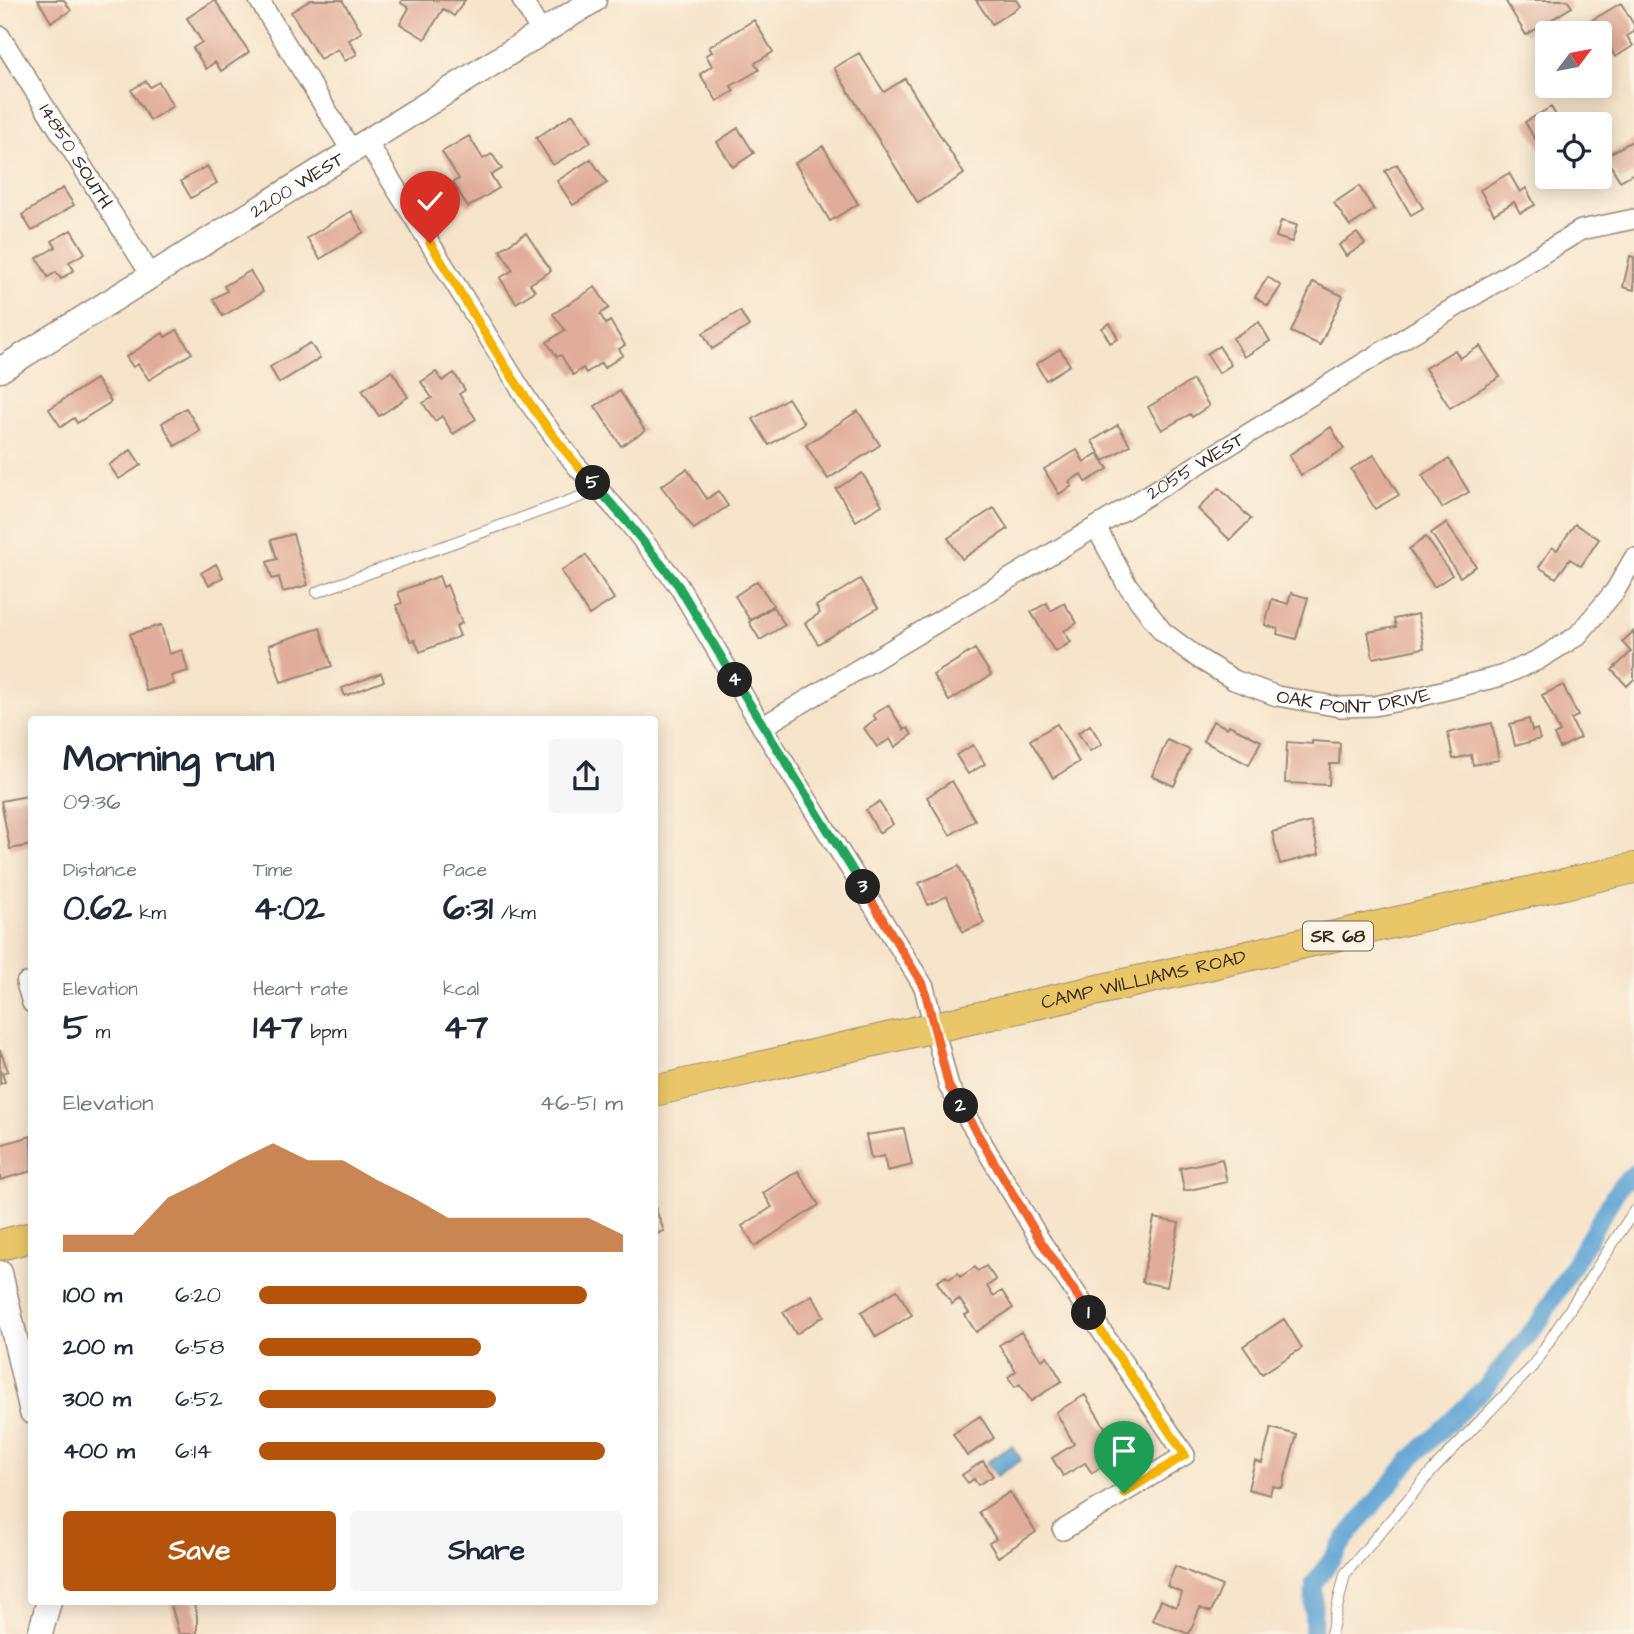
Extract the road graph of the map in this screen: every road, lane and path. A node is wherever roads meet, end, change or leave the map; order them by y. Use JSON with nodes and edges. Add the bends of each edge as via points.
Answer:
{"nodes":[{"id":1,"x":259,"y":0,"type":"edge"},
{"id":2,"x":522,"y":0,"type":"edge"},
{"id":3,"x":594,"y":0,"type":"edge"},
{"id":4,"x":541,"y":32,"type":"junction"},
{"id":5,"x":0,"y":36,"type":"edge"},
{"id":6,"x":359,"y":146,"type":"junction"},
{"id":7,"x":1634,"y":219,"type":"edge"},
{"id":8,"x":152,"y":277,"type":"junction"},
{"id":9,"x":0,"y":370,"type":"edge"},
{"id":10,"x":600,"y":490,"type":"junction"},
{"id":11,"x":1096,"y":527,"type":"junction"},
{"id":12,"x":1634,"y":558,"type":"edge"},
{"id":13,"x":317,"y":592,"type":"dead end"},
{"id":14,"x":762,"y":727,"type":"junction"},
{"id":15,"x":1634,"y":868,"type":"edge"},
{"id":16,"x":26,"y":983,"type":"dead end"},
{"id":17,"x":28,"y":990,"type":"edge"},
{"id":18,"x":935,"y":1028,"type":"junction"},
{"id":19,"x":658,"y":1090,"type":"edge"},
{"id":20,"x":1634,"y":1210,"type":"edge"},
{"id":21,"x":28,"y":1238,"type":"edge"},
{"id":22,"x":0,"y":1245,"type":"edge"},
{"id":23,"x":0,"y":1273,"type":"edge"},
{"id":24,"x":28,"y":1395,"type":"edge"},
{"id":25,"x":1063,"y":1530,"type":"dead end"},
{"id":26,"x":48,"y":1605,"type":"edge"},
{"id":27,"x":40,"y":1634,"type":"edge"},
{"id":28,"x":1331,"y":1634,"type":"edge"}],
"edges":[{"from":1,"to":6,"type":"street"},
{"from":2,"to":4,"type":"street"},
{"from":3,"to":4,"type":"street","name":"2200 WEST"},
{"from":4,"to":6,"type":"street","name":"2200 WEST"},
{"from":5,"to":8,"type":"street","name":"14850 SOUTH"},
{"from":6,"to":8,"type":"street","name":"2200 WEST"},
{"from":6,"to":10,"type":"street","via":[[530,404]]},
{"from":7,"to":11,"type":"street","name":"2055 WEST","via":[[1581,230]]},
{"from":8,"to":9,"type":"street","name":"2200 WEST"},
{"from":10,"to":13,"type":"lane"},
{"from":10,"to":14,"type":"street","via":[[678,585]]},
{"from":11,"to":12,"type":"street","name":"OAK POINT DRIVE","via":[[1126,583],[1162,631],[1198,659],[1234,680],[1277,696],[1340,707],[1414,698],[1501,676],[1538,660],[1577,636],[1615,591]]},
{"from":11,"to":14,"type":"street","name":"2055 WEST"},
{"from":14,"to":18,"type":"street","via":[[915,971]]},
{"from":15,"to":18,"type":"main road","name":"CAMP WILLIAMS ROAD","number":"SR 68"},
{"from":16,"to":17,"type":"street"},
{"from":18,"to":19,"type":"main road","name":"CAMP WILLIAMS ROAD","number":"SR 68"},
{"from":18,"to":25,"type":"street","via":[[949,1087],[1040,1240],[1185,1455]]},
{"from":20,"to":28,"type":"lane","via":[[1532,1367],[1432,1471],[1345,1574]]},
{"from":21,"to":22,"type":"main road"},
{"from":23,"to":24,"type":"street"},
{"from":26,"to":27,"type":"street"}]}
